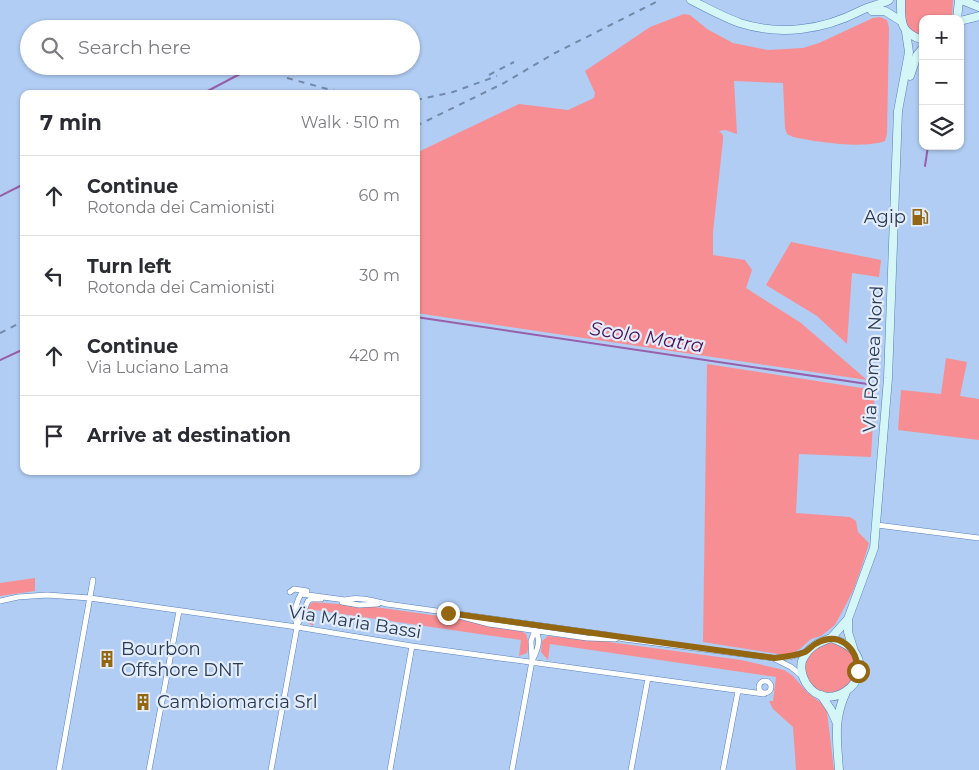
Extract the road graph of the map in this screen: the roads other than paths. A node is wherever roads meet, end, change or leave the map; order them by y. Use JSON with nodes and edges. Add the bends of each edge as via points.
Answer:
{"nodes":[{"id":1,"x":691,"y":0,"type":"edge"},
{"id":2,"x":889,"y":0,"type":"edge"},
{"id":3,"x":900,"y":0,"type":"edge"},
{"id":4,"x":960,"y":0,"type":"edge"},
{"id":5,"x":979,"y":7,"type":"edge"},
{"id":6,"x":855,"y":14,"type":"junction"},
{"id":7,"x":958,"y":15,"type":"edge"},
{"id":8,"x":979,"y":16,"type":"edge"},
{"id":9,"x":901,"y":21,"type":"junction"},
{"id":10,"x":964,"y":21,"type":"edge"},
{"id":11,"x":906,"y":32,"type":"junction"},
{"id":12,"x":919,"y":38,"type":"edge"},
{"id":13,"x":919,"y":53,"type":"edge"},
{"id":14,"x":902,"y":96,"type":"junction"},
{"id":15,"x":877,"y":525,"type":"junction"},
{"id":16,"x":979,"y":538,"type":"edge"},
{"id":17,"x":93,"y":580,"type":"dead end"},
{"id":18,"x":90,"y":598,"type":"junction"},
{"id":19,"x":352,"y":598,"type":"junction"},
{"id":20,"x":297,"y":600,"type":"junction"},
{"id":21,"x":0,"y":601,"type":"edge"},
{"id":22,"x":387,"y":604,"type":"junction"},
{"id":23,"x":178,"y":611,"type":"junction"},
{"id":24,"x":448,"y":613,"type":"junction"},
{"id":25,"x":488,"y":617,"type":"junction"},
{"id":26,"x":848,"y":619,"type":"junction"},
{"id":27,"x":297,"y":627,"type":"junction"},
{"id":28,"x":524,"y":629,"type":"junction"},
{"id":29,"x":535,"y":630,"type":"junction"},
{"id":30,"x":585,"y":631,"type":"junction"},
{"id":31,"x":548,"y":632,"type":"junction"},
{"id":32,"x":831,"y":638,"type":"junction"},
{"id":33,"x":624,"y":639,"type":"junction"},
{"id":34,"x":531,"y":641,"type":"junction"},
{"id":35,"x":539,"y":642,"type":"junction"},
{"id":36,"x":412,"y":646,"type":"junction"},
{"id":37,"x":854,"y":651,"type":"junction"},
{"id":38,"x":806,"y":652,"type":"junction"},
{"id":39,"x":774,"y":658,"type":"junction"},
{"id":40,"x":532,"y":661,"type":"junction"},
{"id":41,"x":802,"y":676,"type":"junction"},
{"id":42,"x":648,"y":678,"type":"junction"},
{"id":43,"x":738,"y":691,"type":"junction"},
{"id":44,"x":846,"y":692,"type":"junction"},
{"id":45,"x":764,"y":694,"type":"dead end"},
{"id":46,"x":821,"y":695,"type":"junction"},
{"id":47,"x":837,"y":722,"type":"junction"},
{"id":48,"x":58,"y":770,"type":"edge"},
{"id":49,"x":149,"y":770,"type":"edge"},
{"id":50,"x":271,"y":770,"type":"edge"},
{"id":51,"x":390,"y":770,"type":"edge"},
{"id":52,"x":512,"y":770,"type":"edge"},
{"id":53,"x":632,"y":770,"type":"edge"},
{"id":54,"x":722,"y":770,"type":"edge"},
{"id":55,"x":839,"y":770,"type":"edge"}],
"edges":[{"from":1,"to":6,"type":"main road","via":[[758,28],[807,29]]},
{"from":2,"to":6,"type":"main road"},
{"from":3,"to":9,"type":"main road"},
{"from":4,"to":5,"type":"main road"},
{"from":4,"to":7,"type":"main road"},
{"from":6,"to":9,"type":"main road","via":[[880,10]]},
{"from":8,"to":10,"type":"main road"},
{"from":9,"to":11,"type":"main road","name":"Via Romea Nord"},
{"from":11,"to":12,"type":"main road"},
{"from":11,"to":14,"type":"main road","name":"Via Romea Nord","via":[[909,52]]},
{"from":13,"to":14,"type":"main road","name":"Via Romea Nord"},
{"from":14,"to":15,"type":"main road","name":"Via Romea Nord","via":[[898,111],[888,378]]},
{"from":15,"to":16,"type":"street"},
{"from":15,"to":26,"type":"main road","name":"Via Romea Nord","via":[[874,548]]},
{"from":17,"to":18,"type":"street"},
{"from":18,"to":21,"type":"street","name":"Via Maria Bassi","via":[[47,595]]},
{"from":18,"to":23,"type":"street","name":"Via Maria Bassi"},
{"from":18,"to":48,"type":"street"},
{"from":19,"to":20,"type":"street","via":[[345,600],[301,594]]},
{"from":19,"to":20,"type":"street","via":[[294,589],[290,592]]},
{"from":19,"to":22,"type":"street"},
{"from":20,"to":27,"type":"street"},
{"from":22,"to":24,"type":"street"},
{"from":22,"to":27,"type":"street","via":[[359,605],[311,599]]},
{"from":23,"to":27,"type":"street","name":"Via Maria Bassi"},
{"from":23,"to":49,"type":"street"},
{"from":24,"to":25,"type":"street"},
{"from":24,"to":28,"type":"street"},
{"from":25,"to":29,"type":"street"},
{"from":25,"to":30,"type":"street"},
{"from":26,"to":32,"type":"main road","name":"Via Romea Nord"},
{"from":26,"to":37,"type":"main road","name":"Via Romea Nord"},
{"from":27,"to":36,"type":"street","name":"Via Maria Bassi"},
{"from":27,"to":50,"type":"street"},
{"from":28,"to":29,"type":"street"},
{"from":28,"to":34,"type":"street","via":[[531,636]]},
{"from":29,"to":30,"type":"street","via":[[537,627]]},
{"from":29,"to":31,"type":"street"},
{"from":29,"to":34,"type":"street"},
{"from":29,"to":35,"type":"street"},
{"from":30,"to":33,"type":"street"},
{"from":31,"to":33,"type":"street"},
{"from":31,"to":35,"type":"street"},
{"from":32,"to":37,"type":"main road"},
{"from":32,"to":38,"type":"main road","via":[[815,643]]},
{"from":33,"to":39,"type":"street"},
{"from":34,"to":40,"type":"street"},
{"from":35,"to":40,"type":"street"},
{"from":36,"to":40,"type":"street","name":"Via Maria Bassi"},
{"from":36,"to":51,"type":"street"},
{"from":37,"to":44,"type":"main road","via":[[858,671],[854,684]]},
{"from":38,"to":39,"type":"street"},
{"from":38,"to":41,"type":"main road","via":[[801,663]]},
{"from":39,"to":41,"type":"street"},
{"from":40,"to":42,"type":"street","name":"Via Maria Bassi"},
{"from":40,"to":52,"type":"street"},
{"from":41,"to":46,"type":"main road","via":[[809,688]]},
{"from":42,"to":43,"type":"street","name":"Via Maria Bassi"},
{"from":42,"to":53,"type":"street"},
{"from":43,"to":45,"type":"street","name":"Via Maria Bassi"},
{"from":43,"to":54,"type":"street"},
{"from":44,"to":46,"type":"main road","via":[[835,697]]},
{"from":44,"to":47,"type":"main road"},
{"from":46,"to":47,"type":"main road"},
{"from":47,"to":55,"type":"main road"}]}
